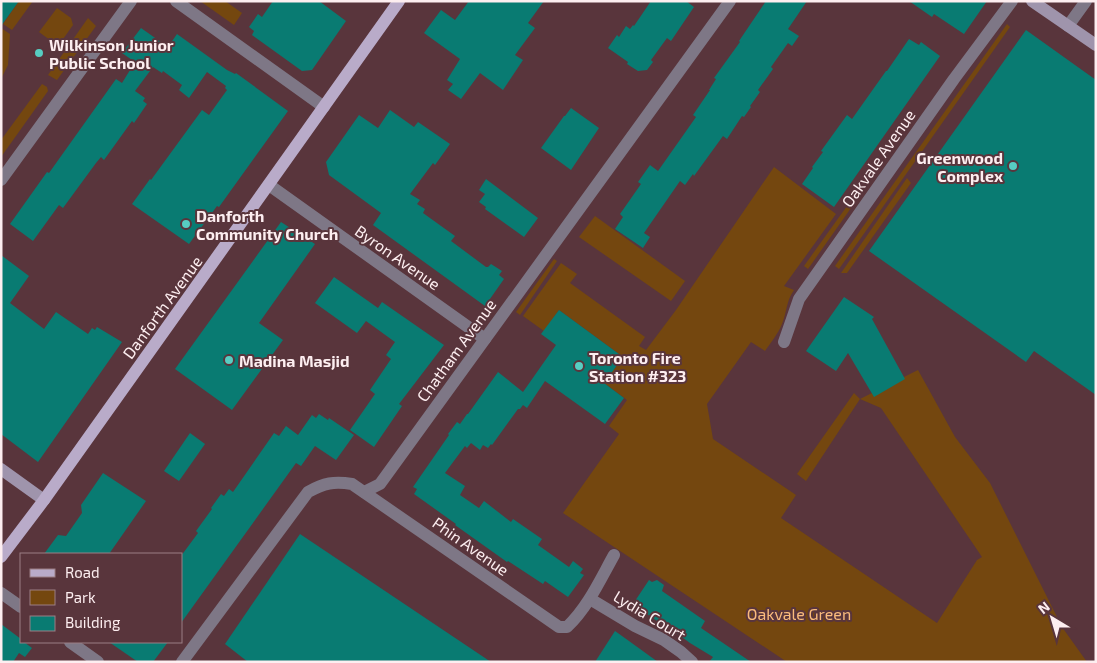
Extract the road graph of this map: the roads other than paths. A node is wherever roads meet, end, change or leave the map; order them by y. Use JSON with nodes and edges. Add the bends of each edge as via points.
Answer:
{"nodes":[{"id":1,"x":131,"y":1,"type":"edge"},
{"id":2,"x":176,"y":1,"type":"edge"},
{"id":3,"x":399,"y":1,"type":"edge"},
{"id":4,"x":730,"y":1,"type":"edge"},
{"id":5,"x":1012,"y":1,"type":"edge"},
{"id":6,"x":1032,"y":1,"type":"edge"},
{"id":7,"x":1086,"y":1,"type":"edge"},
{"id":8,"x":1068,"y":26,"type":"junction"},
{"id":9,"x":1096,"y":45,"type":"edge"},
{"id":10,"x":324,"y":107,"type":"junction"},
{"id":11,"x":1,"y":180,"type":"edge"},
{"id":12,"x":269,"y":185,"type":"junction"},
{"id":13,"x":484,"y":339,"type":"junction"},
{"id":14,"x":784,"y":342,"type":"dead end"},
{"id":15,"x":1,"y":469,"type":"edge"},
{"id":16,"x":364,"y":492,"type":"junction"},
{"id":17,"x":44,"y":500,"type":"junction"},
{"id":18,"x":614,"y":555,"type":"dead end"},
{"id":19,"x":1,"y":557,"type":"edge"},
{"id":20,"x":1,"y":594,"type":"edge"},
{"id":21,"x":590,"y":599,"type":"junction"},
{"id":22,"x":20,"y":607,"type":"edge"},
{"id":23,"x":71,"y":643,"type":"edge"},
{"id":24,"x":98,"y":662,"type":"edge"},
{"id":25,"x":182,"y":662,"type":"edge"},
{"id":26,"x":692,"y":662,"type":"edge"}],
"edges":[{"from":1,"to":11,"type":"street"},
{"from":2,"to":10,"type":"street"},
{"from":3,"to":10,"type":"main road","name":"Danforth Avenue"},
{"from":4,"to":13,"type":"street","name":"Chatham Avenue"},
{"from":5,"to":14,"type":"street","name":"Oakvale Avenue","via":[[799,299]]},
{"from":6,"to":8,"type":"street"},
{"from":7,"to":8,"type":"street"},
{"from":8,"to":9,"type":"street"},
{"from":10,"to":12,"type":"main road","name":"Danforth Avenue"},
{"from":12,"to":13,"type":"street","name":"Byron Avenue"},
{"from":12,"to":17,"type":"main road","name":"Danforth Avenue"},
{"from":13,"to":16,"type":"street","name":"Chatham Avenue","via":[[380,484]]},
{"from":15,"to":17,"type":"street"},
{"from":16,"to":21,"type":"street","name":"Phin Avenue","via":[[559,627],[567,627]]},
{"from":16,"to":25,"type":"street","via":[[352,484],[339,482],[320,485],[308,492]]},
{"from":17,"to":19,"type":"main road","name":"Danforth Avenue"},
{"from":18,"to":21,"type":"street"},
{"from":20,"to":22,"type":"street"},
{"from":21,"to":26,"type":"street","name":"Lydia Court","via":[[664,640]]},
{"from":23,"to":24,"type":"street"}]}
